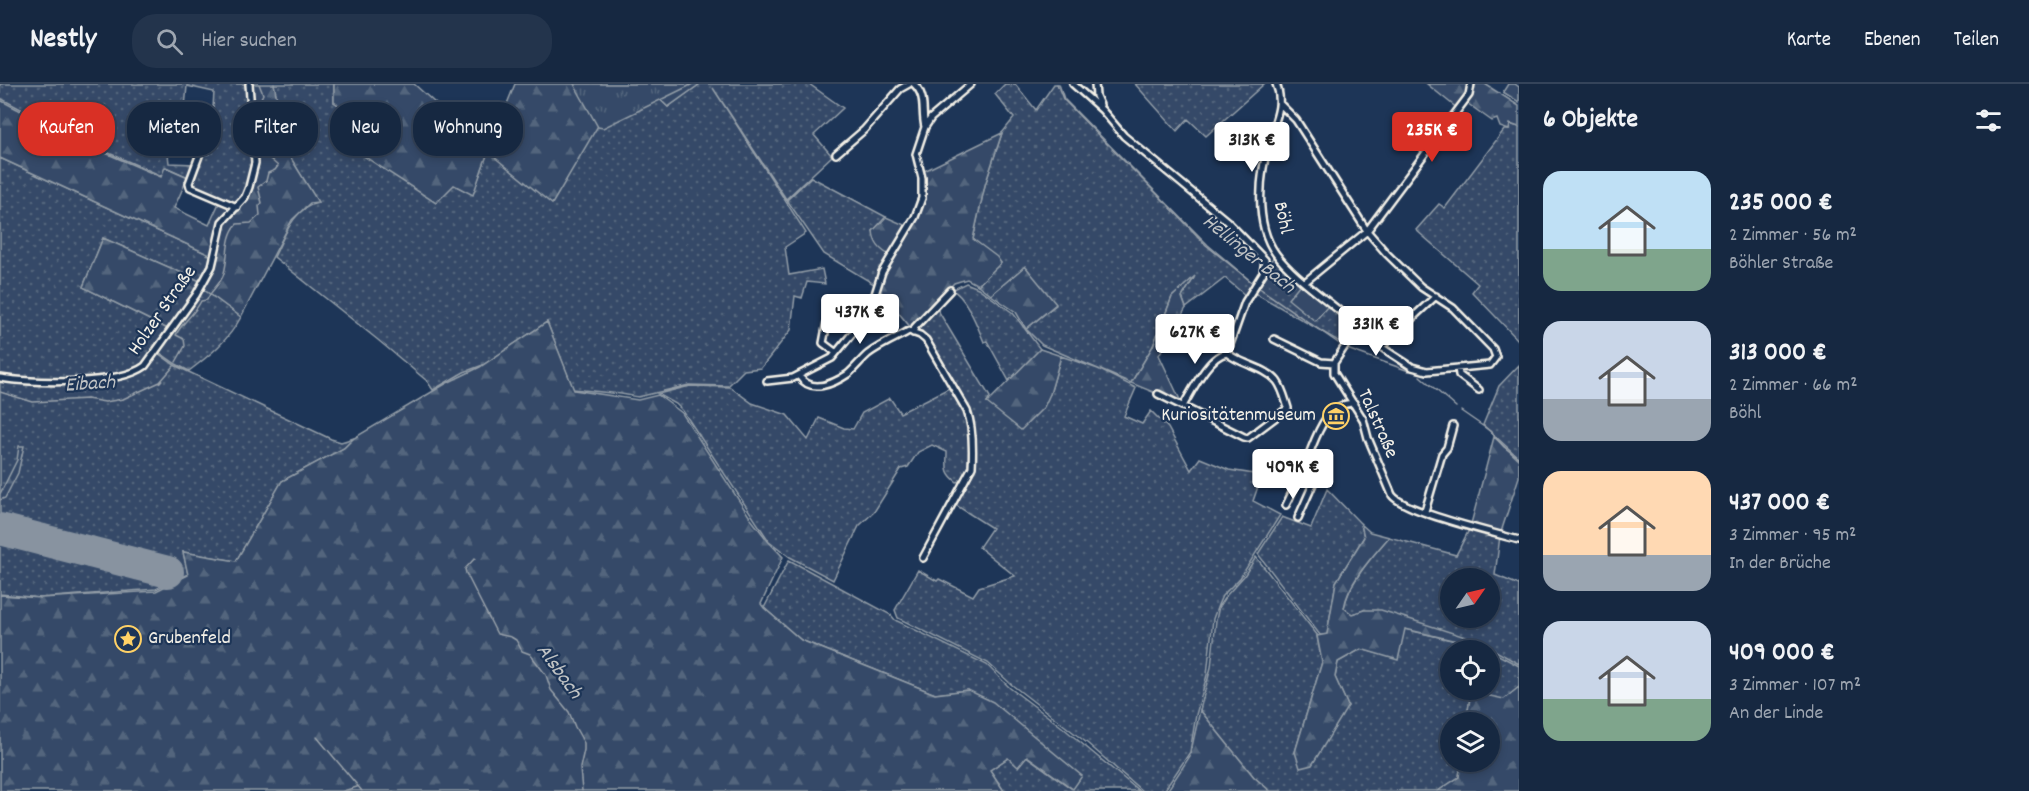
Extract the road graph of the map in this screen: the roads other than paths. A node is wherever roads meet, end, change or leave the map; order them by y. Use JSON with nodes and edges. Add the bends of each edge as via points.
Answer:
{"nodes":[{"id":1,"x":249,"y":84,"type":"edge"},
{"id":2,"x":909,"y":84,"type":"edge"},
{"id":3,"x":914,"y":84,"type":"edge"},
{"id":4,"x":971,"y":84,"type":"edge"},
{"id":5,"x":1074,"y":84,"type":"edge"},
{"id":6,"x":1095,"y":84,"type":"edge"},
{"id":7,"x":1276,"y":84,"type":"edge"},
{"id":8,"x":1472,"y":84,"type":"edge"},
{"id":9,"x":1280,"y":104,"type":"junction"},
{"id":10,"x":1102,"y":110,"type":"junction"},
{"id":11,"x":925,"y":128,"type":"junction"},
{"id":12,"x":836,"y":154,"type":"dead end"},
{"id":13,"x":199,"y":156,"type":"dead end"},
{"id":14,"x":237,"y":207,"type":"junction"},
{"id":15,"x":1367,"y":231,"type":"junction"},
{"id":16,"x":1275,"y":253,"type":"junction"},
{"id":17,"x":1265,"y":260,"type":"junction"},
{"id":18,"x":1305,"y":282,"type":"junction"},
{"id":19,"x":950,"y":290,"type":"dead end"},
{"id":20,"x":1436,"y":296,"type":"junction"},
{"id":21,"x":828,"y":317,"type":"dead end"},
{"id":22,"x":1352,"y":332,"type":"junction"},
{"id":23,"x":913,"y":333,"type":"junction"},
{"id":24,"x":1274,"y":339,"type":"dead end"},
{"id":25,"x":1382,"y":347,"type":"junction"},
{"id":26,"x":835,"y":352,"type":"junction"},
{"id":27,"x":1227,"y":353,"type":"junction"},
{"id":28,"x":1334,"y":363,"type":"junction"},
{"id":29,"x":1458,"y":368,"type":"junction"},
{"id":30,"x":799,"y":376,"type":"junction"},
{"id":31,"x":0,"y":378,"type":"edge"},
{"id":32,"x":767,"y":381,"type":"dead end"},
{"id":33,"x":1479,"y":390,"type":"dead end"},
{"id":34,"x":1158,"y":394,"type":"dead end"},
{"id":35,"x":1354,"y":403,"type":"junction"},
{"id":36,"x":1183,"y":406,"type":"junction"},
{"id":37,"x":1454,"y":426,"type":"dead end"},
{"id":38,"x":1299,"y":477,"type":"junction"},
{"id":39,"x":1286,"y":505,"type":"dead end"},
{"id":40,"x":1425,"y":511,"type":"junction"},
{"id":41,"x":1298,"y":518,"type":"dead end"},
{"id":42,"x":1519,"y":540,"type":"edge"},
{"id":43,"x":923,"y":558,"type":"dead end"}],
"edges":[{"from":1,"to":14,"type":"street","name":"Holzer Straße","via":[[254,173]]},
{"from":2,"to":12,"type":"street"},
{"from":3,"to":11,"type":"street","via":[[923,97]]},
{"from":4,"to":11,"type":"street","via":[[931,118]]},
{"from":5,"to":10,"type":"street"},
{"from":6,"to":10,"type":"street"},
{"from":7,"to":9,"type":"street","name":"Böhl"},
{"from":8,"to":15,"type":"street","via":[[1468,95]]},
{"from":9,"to":15,"type":"street","via":[[1296,120]]},
{"from":9,"to":16,"type":"street","name":"Böhl","via":[[1267,148],[1262,202],[1266,232]]},
{"from":10,"to":17,"type":"street","via":[[1124,136],[1227,221]]},
{"from":11,"to":26,"type":"street","via":[[916,154],[923,188],[915,217],[882,272],[870,310]]},
{"from":13,"to":14,"type":"street","via":[[190,187]]},
{"from":14,"to":31,"type":"street","name":"Holzer Straße","via":[[220,226],[212,266],[196,295],[136,373],[92,380],[30,382]]},
{"from":15,"to":18,"type":"street"},
{"from":15,"to":20,"type":"street","via":[[1399,268]]},
{"from":16,"to":17,"type":"street"},
{"from":16,"to":18,"type":"street"},
{"from":17,"to":27,"type":"street"},
{"from":18,"to":22,"type":"street","via":[[1342,313]]},
{"from":19,"to":23,"type":"street"},
{"from":20,"to":25,"type":"street"},
{"from":20,"to":29,"type":"street","via":[[1454,308],[1493,349],[1495,359],[1490,365]]},
{"from":21,"to":26,"type":"street","via":[[823,344]]},
{"from":22,"to":25,"type":"street"},
{"from":22,"to":28,"type":"street"},
{"from":23,"to":30,"type":"street","via":[[909,331],[868,353],[848,373],[828,385],[813,387]]},
{"from":23,"to":43,"type":"street","via":[[926,340],[967,411],[972,459],[972,467]]},
{"from":24,"to":28,"type":"street","via":[[1321,362]]},
{"from":25,"to":29,"type":"street","via":[[1418,369]]},
{"from":26,"to":30,"type":"street","via":[[832,358]]},
{"from":27,"to":36,"type":"street","via":[[1219,355],[1204,371]]},
{"from":27,"to":36,"type":"street","via":[[1276,380],[1288,408],[1246,438]]},
{"from":28,"to":35,"type":"street","name":"Talstraße","via":[[1334,372]]},
{"from":29,"to":33,"type":"street","via":[[1459,375]]},
{"from":30,"to":32,"type":"street"},
{"from":34,"to":36,"type":"street"},
{"from":35,"to":38,"type":"street","via":[[1341,405],[1317,432]]},
{"from":35,"to":40,"type":"street","name":"Talstraße","via":[[1392,495],[1396,501]]},
{"from":37,"to":40,"type":"street"},
{"from":38,"to":39,"type":"street"},
{"from":38,"to":41,"type":"street","via":[[1313,484]]},
{"from":40,"to":42,"type":"street","name":"Talstraße"}]}
